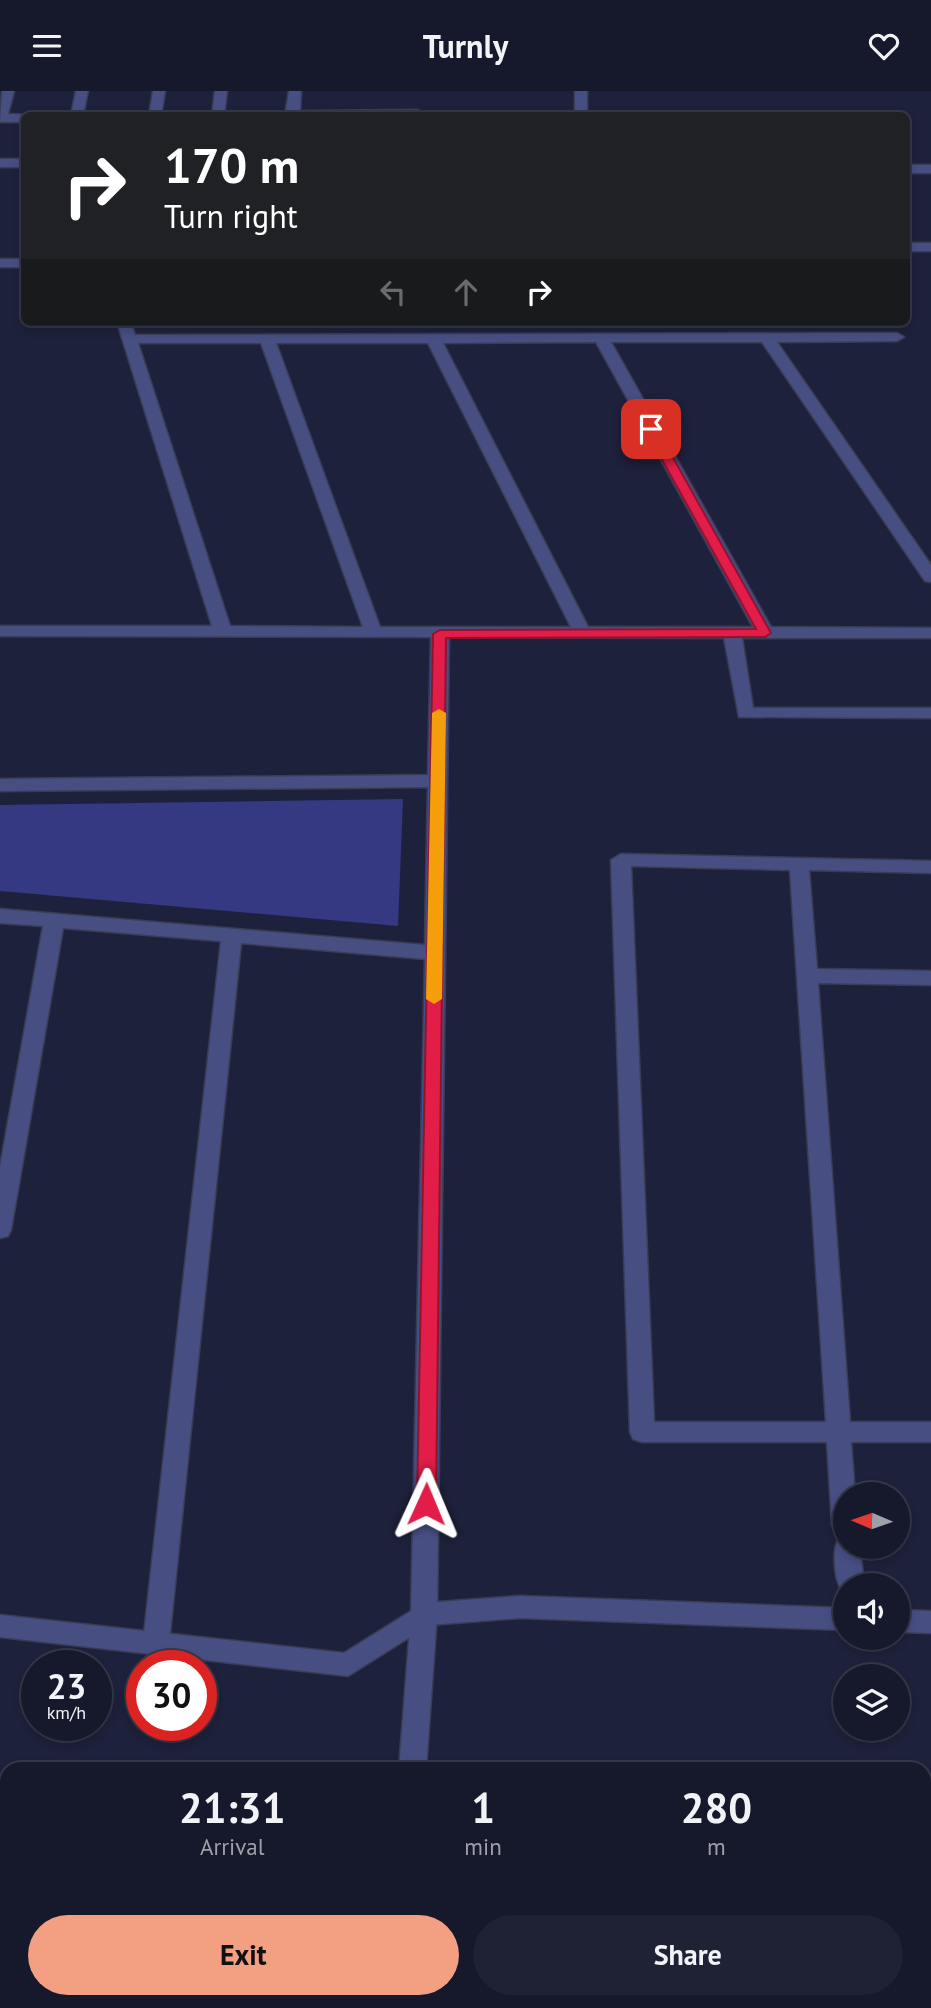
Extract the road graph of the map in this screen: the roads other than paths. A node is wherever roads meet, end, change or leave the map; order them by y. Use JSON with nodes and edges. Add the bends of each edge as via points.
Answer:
{"nodes":[{"id":1,"x":8,"y":91,"type":"edge"},
{"id":2,"x":82,"y":91,"type":"edge"},
{"id":3,"x":159,"y":91,"type":"edge"},
{"id":4,"x":221,"y":91,"type":"edge"},
{"id":5,"x":295,"y":91,"type":"edge"},
{"id":6,"x":581,"y":91,"type":"edge"},
{"id":7,"x":78,"y":112,"type":"edge"},
{"id":8,"x":156,"y":112,"type":"edge"},
{"id":9,"x":218,"y":112,"type":"edge"},
{"id":10,"x":292,"y":112,"type":"edge"},
{"id":11,"x":581,"y":112,"type":"edge"},
{"id":12,"x":1,"y":118,"type":"edge"},
{"id":13,"x":21,"y":118,"type":"edge"},
{"id":14,"x":0,"y":163,"type":"edge"},
{"id":15,"x":21,"y":163,"type":"edge"},
{"id":16,"x":910,"y":169,"type":"edge"},
{"id":17,"x":931,"y":169,"type":"edge"},
{"id":18,"x":910,"y":247,"type":"edge"},
{"id":19,"x":931,"y":247,"type":"edge"},
{"id":20,"x":0,"y":263,"type":"edge"},
{"id":21,"x":21,"y":263,"type":"edge"},
{"id":22,"x":125,"y":326,"type":"edge"},
{"id":23,"x":765,"y":337,"type":"junction"},
{"id":24,"x":897,"y":337,"type":"dead end"},
{"id":25,"x":267,"y":338,"type":"junction"},
{"id":26,"x":433,"y":338,"type":"junction"},
{"id":27,"x":601,"y":338,"type":"junction"},
{"id":28,"x":130,"y":339,"type":"junction"},
{"id":29,"x":931,"y":577,"type":"edge"},
{"id":30,"x":0,"y":631,"type":"edge"},
{"id":31,"x":223,"y":633,"type":"junction"},
{"id":32,"x":374,"y":633,"type":"junction"},
{"id":33,"x":583,"y":633,"type":"junction"},
{"id":34,"x":732,"y":633,"type":"junction"},
{"id":35,"x":765,"y":633,"type":"junction"},
{"id":36,"x":931,"y":633,"type":"edge"},
{"id":37,"x":440,"y":634,"type":"junction"},
{"id":38,"x":931,"y":713,"type":"edge"},
{"id":39,"x":438,"y":781,"type":"junction"},
{"id":40,"x":0,"y":785,"type":"edge"},
{"id":41,"x":799,"y":863,"type":"junction"},
{"id":42,"x":931,"y":867,"type":"edge"},
{"id":43,"x":0,"y":916,"type":"edge"},
{"id":44,"x":54,"y":921,"type":"junction"},
{"id":45,"x":232,"y":936,"type":"junction"},
{"id":46,"x":435,"y":953,"type":"junction"},
{"id":47,"x":806,"y":976,"type":"junction"},
{"id":48,"x":931,"y":978,"type":"edge"},
{"id":49,"x":0,"y":1230,"type":"edge"},
{"id":50,"x":837,"y":1430,"type":"junction"},
{"id":51,"x":931,"y":1431,"type":"edge"},
{"id":52,"x":841,"y":1482,"type":"edge"},
{"id":53,"x":425,"y":1614,"type":"junction"},
{"id":54,"x":833,"y":1619,"type":"edge"},
{"id":55,"x":910,"y":1621,"type":"edge"},
{"id":56,"x":931,"y":1622,"type":"edge"},
{"id":57,"x":0,"y":1626,"type":"edge"},
{"id":58,"x":156,"y":1643,"type":"junction"},
{"id":59,"x":414,"y":1762,"type":"edge"}],
"edges":[{"from":1,"to":12,"type":"street"},
{"from":2,"to":7,"type":"street"},
{"from":3,"to":8,"type":"street"},
{"from":4,"to":9,"type":"street"},
{"from":5,"to":10,"type":"street"},
{"from":6,"to":11,"type":"street"},
{"from":12,"to":13,"type":"street"},
{"from":14,"to":15,"type":"street"},
{"from":16,"to":17,"type":"street"},
{"from":18,"to":19,"type":"street"},
{"from":20,"to":21,"type":"street"},
{"from":22,"to":28,"type":"street"},
{"from":23,"to":24,"type":"street"},
{"from":23,"to":27,"type":"street"},
{"from":23,"to":29,"type":"street"},
{"from":25,"to":26,"type":"street"},
{"from":25,"to":28,"type":"street"},
{"from":25,"to":32,"type":"street"},
{"from":26,"to":27,"type":"street"},
{"from":26,"to":33,"type":"street"},
{"from":27,"to":35,"type":"street"},
{"from":28,"to":31,"type":"street"},
{"from":30,"to":31,"type":"street"},
{"from":31,"to":32,"type":"street"},
{"from":32,"to":37,"type":"street"},
{"from":33,"to":34,"type":"street"},
{"from":33,"to":37,"type":"street"},
{"from":34,"to":35,"type":"street"},
{"from":34,"to":38,"type":"street","via":[[745,713]]},
{"from":35,"to":36,"type":"street"},
{"from":37,"to":39,"type":"street"},
{"from":39,"to":40,"type":"street"},
{"from":39,"to":46,"type":"street"},
{"from":41,"to":42,"type":"street"},
{"from":41,"to":47,"type":"street"},
{"from":41,"to":50,"type":"street","via":[[621,860],[642,1432]]},
{"from":43,"to":44,"type":"street"},
{"from":44,"to":45,"type":"street"},
{"from":44,"to":49,"type":"street"},
{"from":45,"to":46,"type":"street"},
{"from":45,"to":58,"type":"street"},
{"from":46,"to":53,"type":"street"},
{"from":47,"to":48,"type":"street"},
{"from":47,"to":50,"type":"street"},
{"from":50,"to":51,"type":"street"},
{"from":50,"to":52,"type":"street"},
{"from":53,"to":54,"type":"street","via":[[520,1607]]},
{"from":53,"to":58,"type":"street","via":[[348,1665]]},
{"from":53,"to":59,"type":"street"},
{"from":55,"to":56,"type":"street"},
{"from":57,"to":58,"type":"street"}]}
